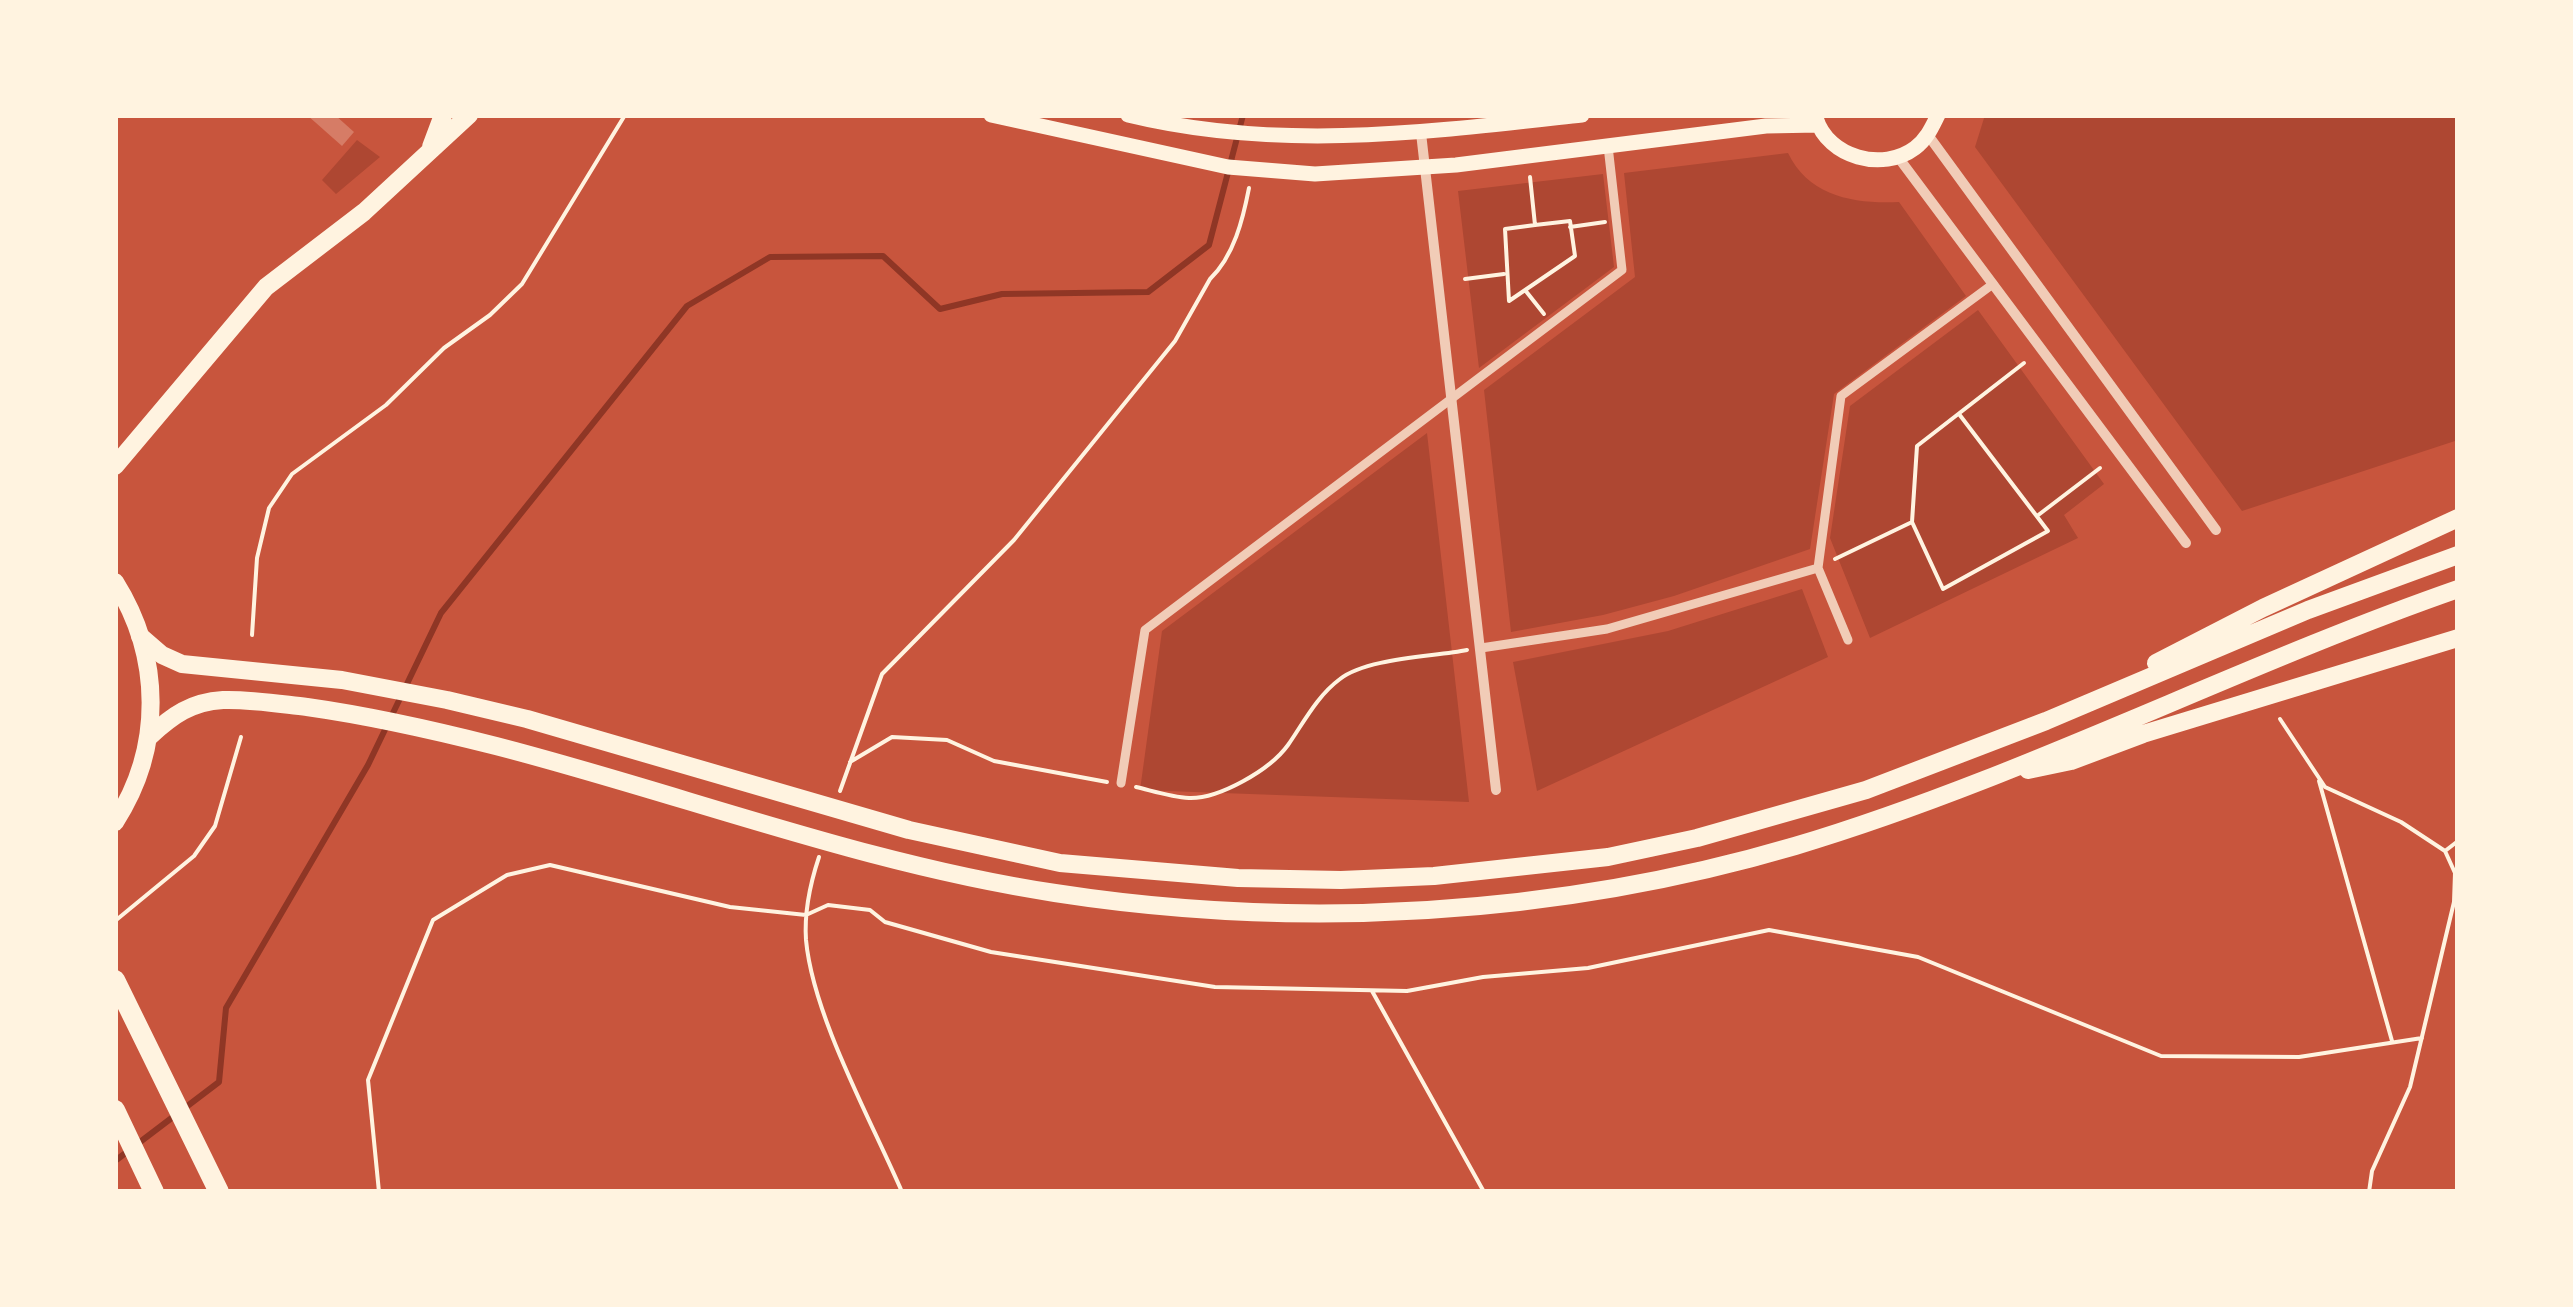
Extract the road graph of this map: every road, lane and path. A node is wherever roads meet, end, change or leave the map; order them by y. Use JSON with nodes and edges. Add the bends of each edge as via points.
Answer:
{"nodes":[{"id":1,"x":444,"y":115,"type":"edge"},
{"id":2,"x":469,"y":115,"type":"edge"},
{"id":3,"x":625,"y":115,"type":"edge"},
{"id":4,"x":991,"y":115,"type":"edge"},
{"id":5,"x":1128,"y":115,"type":"edge"},
{"id":6,"x":1582,"y":115,"type":"edge"},
{"id":7,"x":1938,"y":115,"type":"edge"},
{"id":8,"x":1816,"y":120,"type":"edge"},
{"id":9,"x":1421,"y":133,"type":"junction"},
{"id":10,"x":1928,"y":135,"type":"junction"},
{"id":11,"x":1608,"y":146,"type":"junction"},
{"id":12,"x":430,"y":150,"type":"junction"},
{"id":13,"x":1898,"y":157,"type":"junction"},
{"id":14,"x":1426,"y":168,"type":"junction"},
{"id":15,"x":1530,"y":177,"type":"dead end"},
{"id":16,"x":1250,"y":188,"type":"dead end"},
{"id":17,"x":1617,"y":221,"type":"junction"},
{"id":18,"x":1535,"y":225,"type":"junction"},
{"id":19,"x":1570,"y":227,"type":"junction"},
{"id":20,"x":1506,"y":274,"type":"junction"},
{"id":21,"x":1464,"y":279,"type":"dead end"},
{"id":22,"x":1993,"y":284,"type":"junction"},
{"id":23,"x":1525,"y":290,"type":"junction"},
{"id":24,"x":1552,"y":324,"type":"junction"},
{"id":25,"x":2024,"y":363,"type":"dead end"},
{"id":26,"x":1452,"y":401,"type":"junction"},
{"id":27,"x":1958,"y":414,"type":"junction"},
{"id":28,"x":115,"y":466,"type":"edge"},
{"id":29,"x":2100,"y":468,"type":"dead end"},
{"id":30,"x":2037,"y":516,"type":"junction"},
{"id":31,"x":2458,"y":518,"type":"edge"},
{"id":32,"x":1912,"y":522,"type":"junction"},
{"id":33,"x":2216,"y":530,"type":"dead end"},
{"id":34,"x":2186,"y":543,"type":"dead end"},
{"id":35,"x":2458,"y":555,"type":"edge"},
{"id":36,"x":1818,"y":568,"type":"junction"},
{"id":37,"x":115,"y":582,"type":"edge"},
{"id":38,"x":2458,"y":589,"type":"edge"},
{"id":39,"x":252,"y":635,"type":"dead end"},
{"id":40,"x":140,"y":636,"type":"junction"},
{"id":41,"x":2458,"y":638,"type":"edge"},
{"id":42,"x":1848,"y":640,"type":"dead end"},
{"id":43,"x":1481,"y":648,"type":"junction"},
{"id":44,"x":2280,"y":720,"type":"dead end"},
{"id":45,"x":2046,"y":721,"type":"junction"},
{"id":46,"x":150,"y":736,"type":"junction"},
{"id":47,"x":241,"y":736,"type":"dead end"},
{"id":48,"x":849,"y":763,"type":"junction"},
{"id":49,"x":2318,"y":776,"type":"junction"},
{"id":50,"x":1984,"y":780,"type":"junction"},
{"id":51,"x":1121,"y":784,"type":"junction"},
{"id":52,"x":1496,"y":790,"type":"dead end"},
{"id":53,"x":840,"y":805,"type":"junction"},
{"id":54,"x":115,"y":822,"type":"edge"},
{"id":55,"x":2458,"y":841,"type":"edge"},
{"id":56,"x":828,"y":848,"type":"junction"},
{"id":57,"x":2445,"y":851,"type":"junction"},
{"id":58,"x":806,"y":915,"type":"junction"},
{"id":59,"x":115,"y":921,"type":"edge"},
{"id":60,"x":115,"y":980,"type":"edge"},
{"id":61,"x":1372,"y":991,"type":"junction"},
{"id":62,"x":2422,"y":1038,"type":"junction"},
{"id":63,"x":2392,"y":1042,"type":"junction"},
{"id":64,"x":115,"y":1110,"type":"edge"},
{"id":65,"x":154,"y":1192,"type":"edge"},
{"id":66,"x":219,"y":1192,"type":"edge"},
{"id":67,"x":379,"y":1192,"type":"edge"},
{"id":68,"x":902,"y":1192,"type":"edge"},
{"id":69,"x":1484,"y":1192,"type":"edge"},
{"id":70,"x":2369,"y":1192,"type":"edge"}],
"edges":[{"from":1,"to":12,"type":"main road"},
{"from":2,"to":12,"type":"main road"},
{"from":3,"to":39,"type":"path","via":[[522,284],[386,404],[292,474],[269,508]]},
{"from":4,"to":14,"type":"main road","via":[[1228,166],[1315,174]]},
{"from":5,"to":9,"type":"main road","via":[[1229,133]]},
{"from":6,"to":9,"type":"main road"},
{"from":7,"to":10,"type":"main road"},
{"from":8,"to":11,"type":"main road"},
{"from":8,"to":13,"type":"main road","via":[[1842,152],[1871,161]]},
{"from":9,"to":14,"type":"street"},
{"from":10,"to":13,"type":"main road"},
{"from":10,"to":33,"type":"street"},
{"from":11,"to":14,"type":"main road"},
{"from":11,"to":17,"type":"street"},
{"from":12,"to":28,"type":"main road","via":[[266,288]]},
{"from":13,"to":22,"type":"street"},
{"from":14,"to":26,"type":"street"},
{"from":15,"to":18,"type":"path"},
{"from":16,"to":48,"type":"path","via":[[1242,224],[1176,340],[1014,540],[882,674]]},
{"from":17,"to":19,"type":"path"},
{"from":17,"to":24,"type":"street","via":[[1622,270]]},
{"from":18,"to":19,"type":"path","via":[[1570,221]]},
{"from":18,"to":20,"type":"path","via":[[1505,228]]},
{"from":19,"to":23,"type":"path","via":[[1575,256]]},
{"from":20,"to":21,"type":"path"},
{"from":20,"to":23,"type":"path","via":[[1509,301]]},
{"from":22,"to":34,"type":"street"},
{"from":22,"to":36,"type":"street","via":[[1841,396]]},
{"from":23,"to":24,"type":"path"},
{"from":24,"to":26,"type":"street"},
{"from":25,"to":27,"type":"path"},
{"from":26,"to":43,"type":"street"},
{"from":26,"to":51,"type":"street","via":[[1145,630]]},
{"from":27,"to":30,"type":"path"},
{"from":27,"to":32,"type":"path","via":[[1917,446]]},
{"from":29,"to":30,"type":"path"},
{"from":30,"to":32,"type":"path","via":[[2048,531],[1943,589]]},
{"from":31,"to":45,"type":"main road","via":[[2263,608]]},
{"from":32,"to":36,"type":"path"},
{"from":35,"to":45,"type":"main road","via":[[2308,610]]},
{"from":36,"to":42,"type":"street"},
{"from":36,"to":43,"type":"street","via":[[1607,629]]},
{"from":37,"to":40,"type":"main road"},
{"from":38,"to":50,"type":"main road"},
{"from":40,"to":46,"type":"main road","via":[[149,669]]},
{"from":40,"to":53,"type":"main road","via":[[182,664],[342,680],[447,700],[811,803]]},
{"from":41,"to":50,"type":"main road","via":[[2071,761]]},
{"from":43,"to":51,"type":"path","via":[[1342,676],[1284,750],[1245,781],[1206,798]]},
{"from":43,"to":52,"type":"street"},
{"from":44,"to":49,"type":"path"},
{"from":45,"to":53,"type":"main road","via":[[1866,790],[1714,834],[1608,857],[1434,876],[1238,878],[1060,863]]},
{"from":46,"to":54,"type":"main road"},
{"from":46,"to":56,"type":"main road","via":[[186,707],[226,700],[358,714],[804,834]]},
{"from":47,"to":59,"type":"path","via":[[215,826],[194,856]]},
{"from":48,"to":51,"type":"path","via":[[892,737],[947,740],[994,760]]},
{"from":48,"to":53,"type":"path"},
{"from":49,"to":57,"type":"path","via":[[2325,787]]},
{"from":49,"to":63,"type":"path"},
{"from":50,"to":56,"type":"main road","via":[[1794,846],[1706,868],[1615,889],[1433,909],[1242,913],[1055,893]]},
{"from":55,"to":57,"type":"path"},
{"from":56,"to":58,"type":"path","via":[[809,887]]},
{"from":57,"to":62,"type":"path","via":[[2455,872],[2454,902]]},
{"from":58,"to":61,"type":"path","via":[[828,906],[870,910],[884,922],[991,952],[1130,976]]},
{"from":58,"to":67,"type":"path","via":[[730,908],[550,865],[507,875],[432,920],[368,1080]]},
{"from":58,"to":68,"type":"path","via":[[822,1009]]},
{"from":60,"to":66,"type":"highway"},
{"from":61,"to":63,"type":"path","via":[[1588,968],[1770,930],[1918,957],[2162,1056],[2298,1057]]},
{"from":61,"to":69,"type":"path"},
{"from":62,"to":63,"type":"path"},
{"from":62,"to":70,"type":"path"},
{"from":64,"to":65,"type":"highway"}]}
